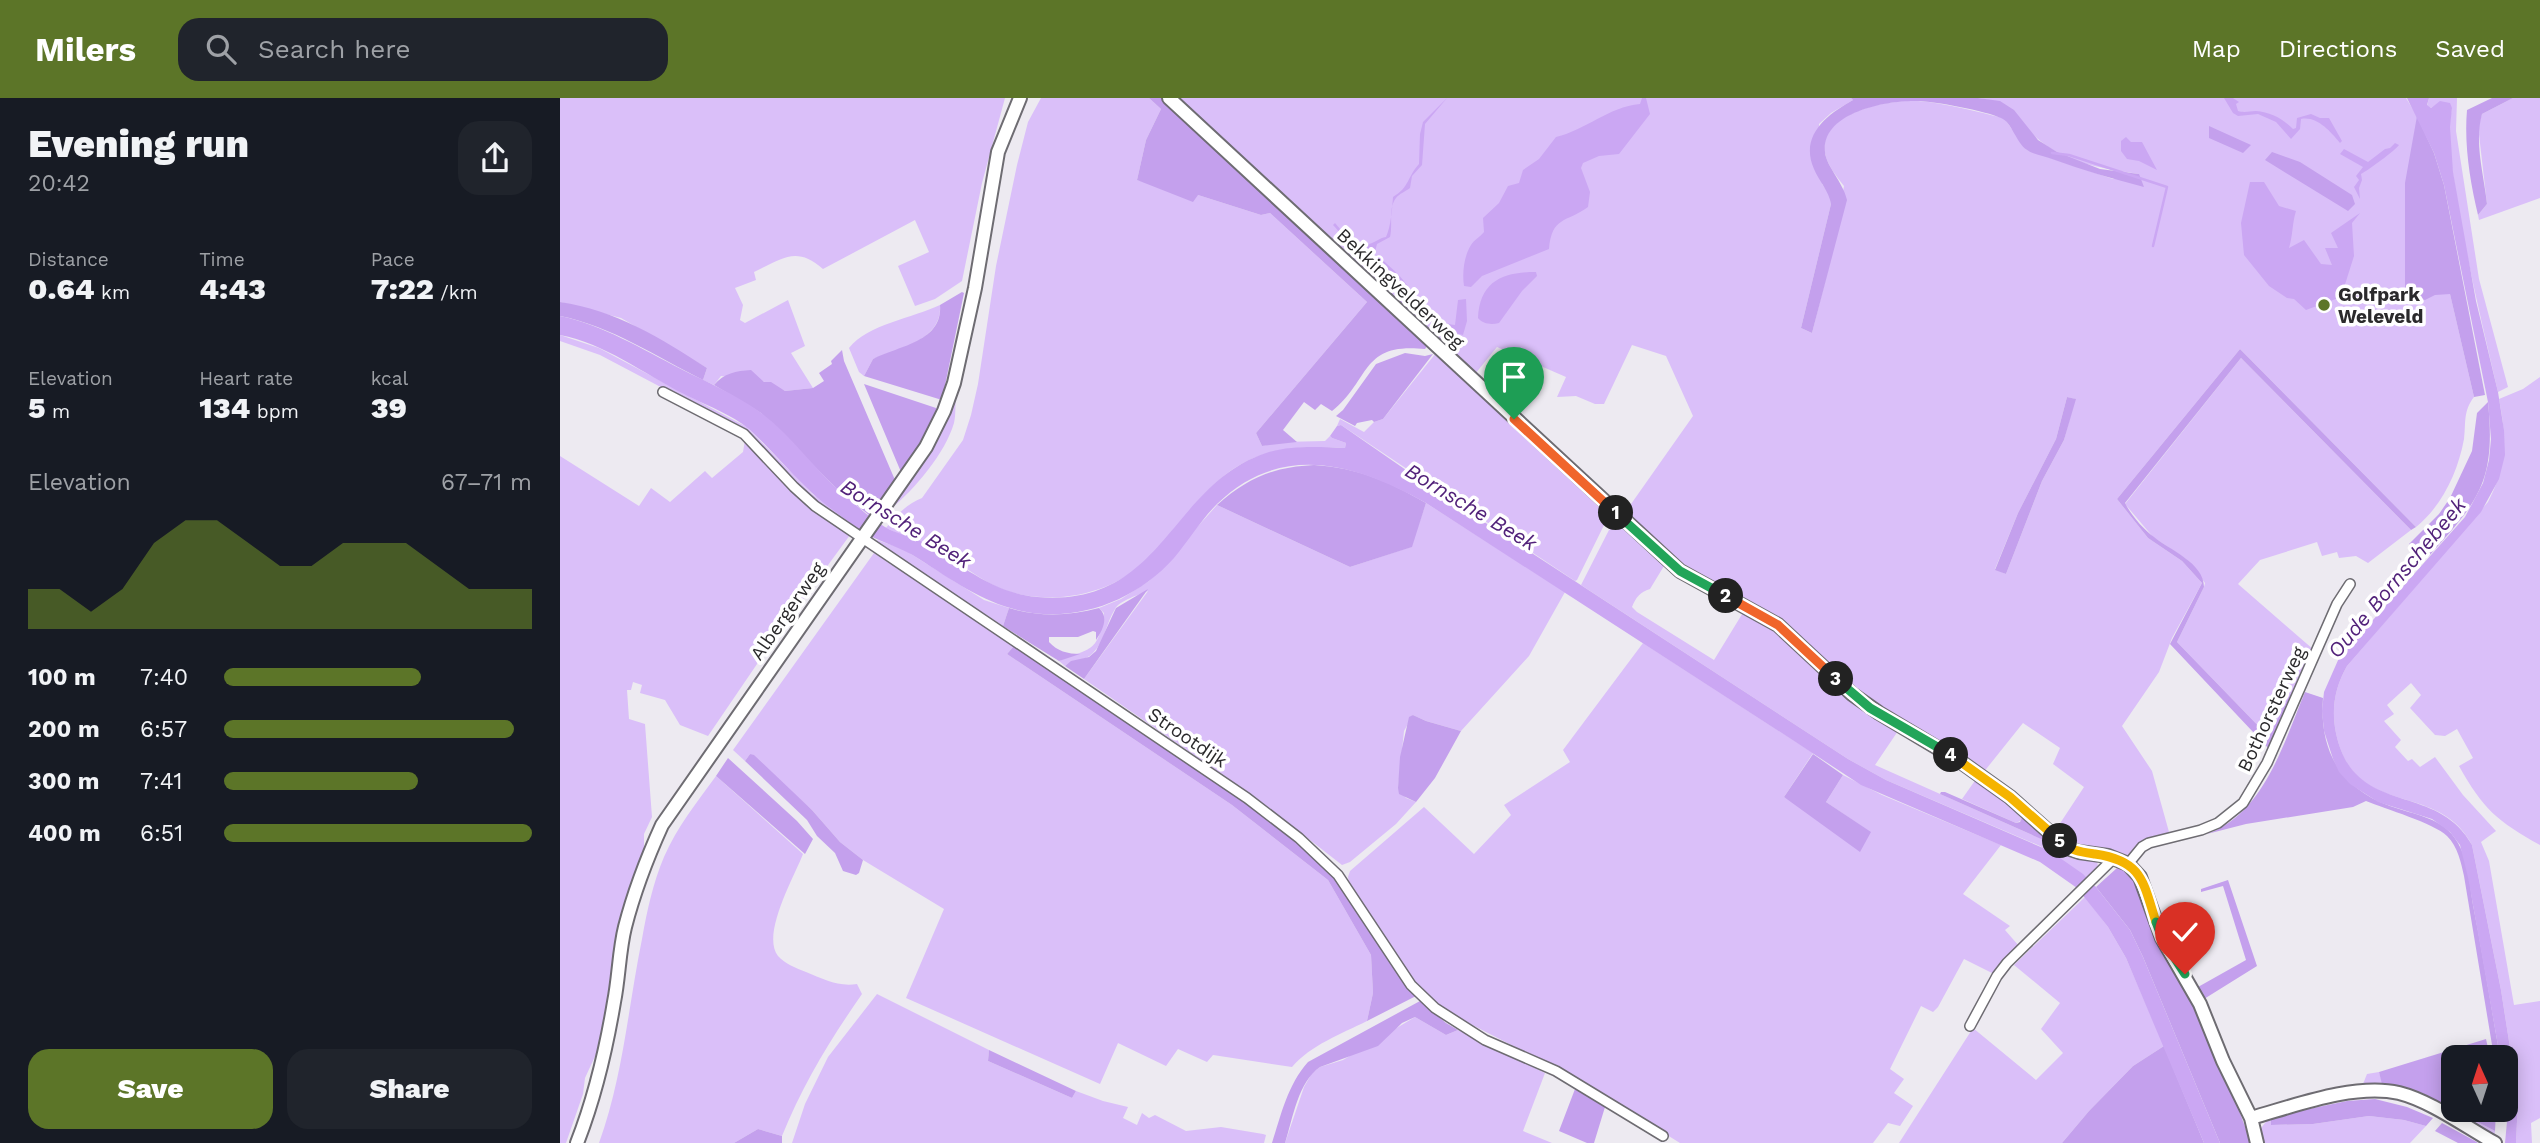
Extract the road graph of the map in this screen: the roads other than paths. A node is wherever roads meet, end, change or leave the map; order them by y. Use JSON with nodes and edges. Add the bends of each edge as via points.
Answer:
{"nodes":[{"id":1,"x":1020,"y":98,"type":"edge"},
{"id":2,"x":1169,"y":98,"type":"edge"},
{"id":3,"x":663,"y":392,"type":"dead end"},
{"id":4,"x":863,"y":536,"type":"junction"},
{"id":5,"x":2350,"y":584,"type":"dead end"},
{"id":6,"x":2114,"y":858,"type":"junction"},
{"id":7,"x":2128,"y":863,"type":"junction"},
{"id":8,"x":1970,"y":1026,"type":"dead end"},
{"id":9,"x":2251,"y":1118,"type":"junction"},
{"id":10,"x":1663,"y":1136,"type":"dead end"},
{"id":11,"x":577,"y":1143,"type":"edge"},
{"id":12,"x":2257,"y":1143,"type":"edge"},
{"id":13,"x":2495,"y":1143,"type":"edge"}],
"edges":[{"from":1,"to":4,"type":"street","name":"Albergerweg","via":[[998,152],[975,288],[944,411],[926,447]]},
{"from":2,"to":6,"type":"street","name":"Bekkingvelderweg","via":[[1680,571],[1778,625],[1861,701],[1961,762],[2010,797],[2067,848]]},
{"from":3,"to":4,"type":"street","name":"Strootdijk","via":[[744,435],[804,497]]},
{"from":4,"to":10,"type":"street","name":"Strootdijk","via":[[1247,797],[1299,838],[1338,875],[1411,985],[1435,1008],[1485,1040],[1565,1076]]},
{"from":4,"to":11,"type":"street","name":"Albergerweg","via":[[662,825],[625,929],[602,1063]]},
{"from":5,"to":7,"type":"street","name":"Bothorsterweg","via":[[2267,763],[2243,803],[2218,823],[2149,843]]},
{"from":6,"to":7,"type":"street","name":"Bekkingvelderweg"},
{"from":6,"to":8,"type":"street","via":[[2007,963]]},
{"from":7,"to":9,"type":"street","via":[[2145,887],[2162,938],[2194,990]]},
{"from":9,"to":12,"type":"street"},
{"from":9,"to":13,"type":"street","via":[[2336,1096],[2386,1091],[2416,1100]]}]}
